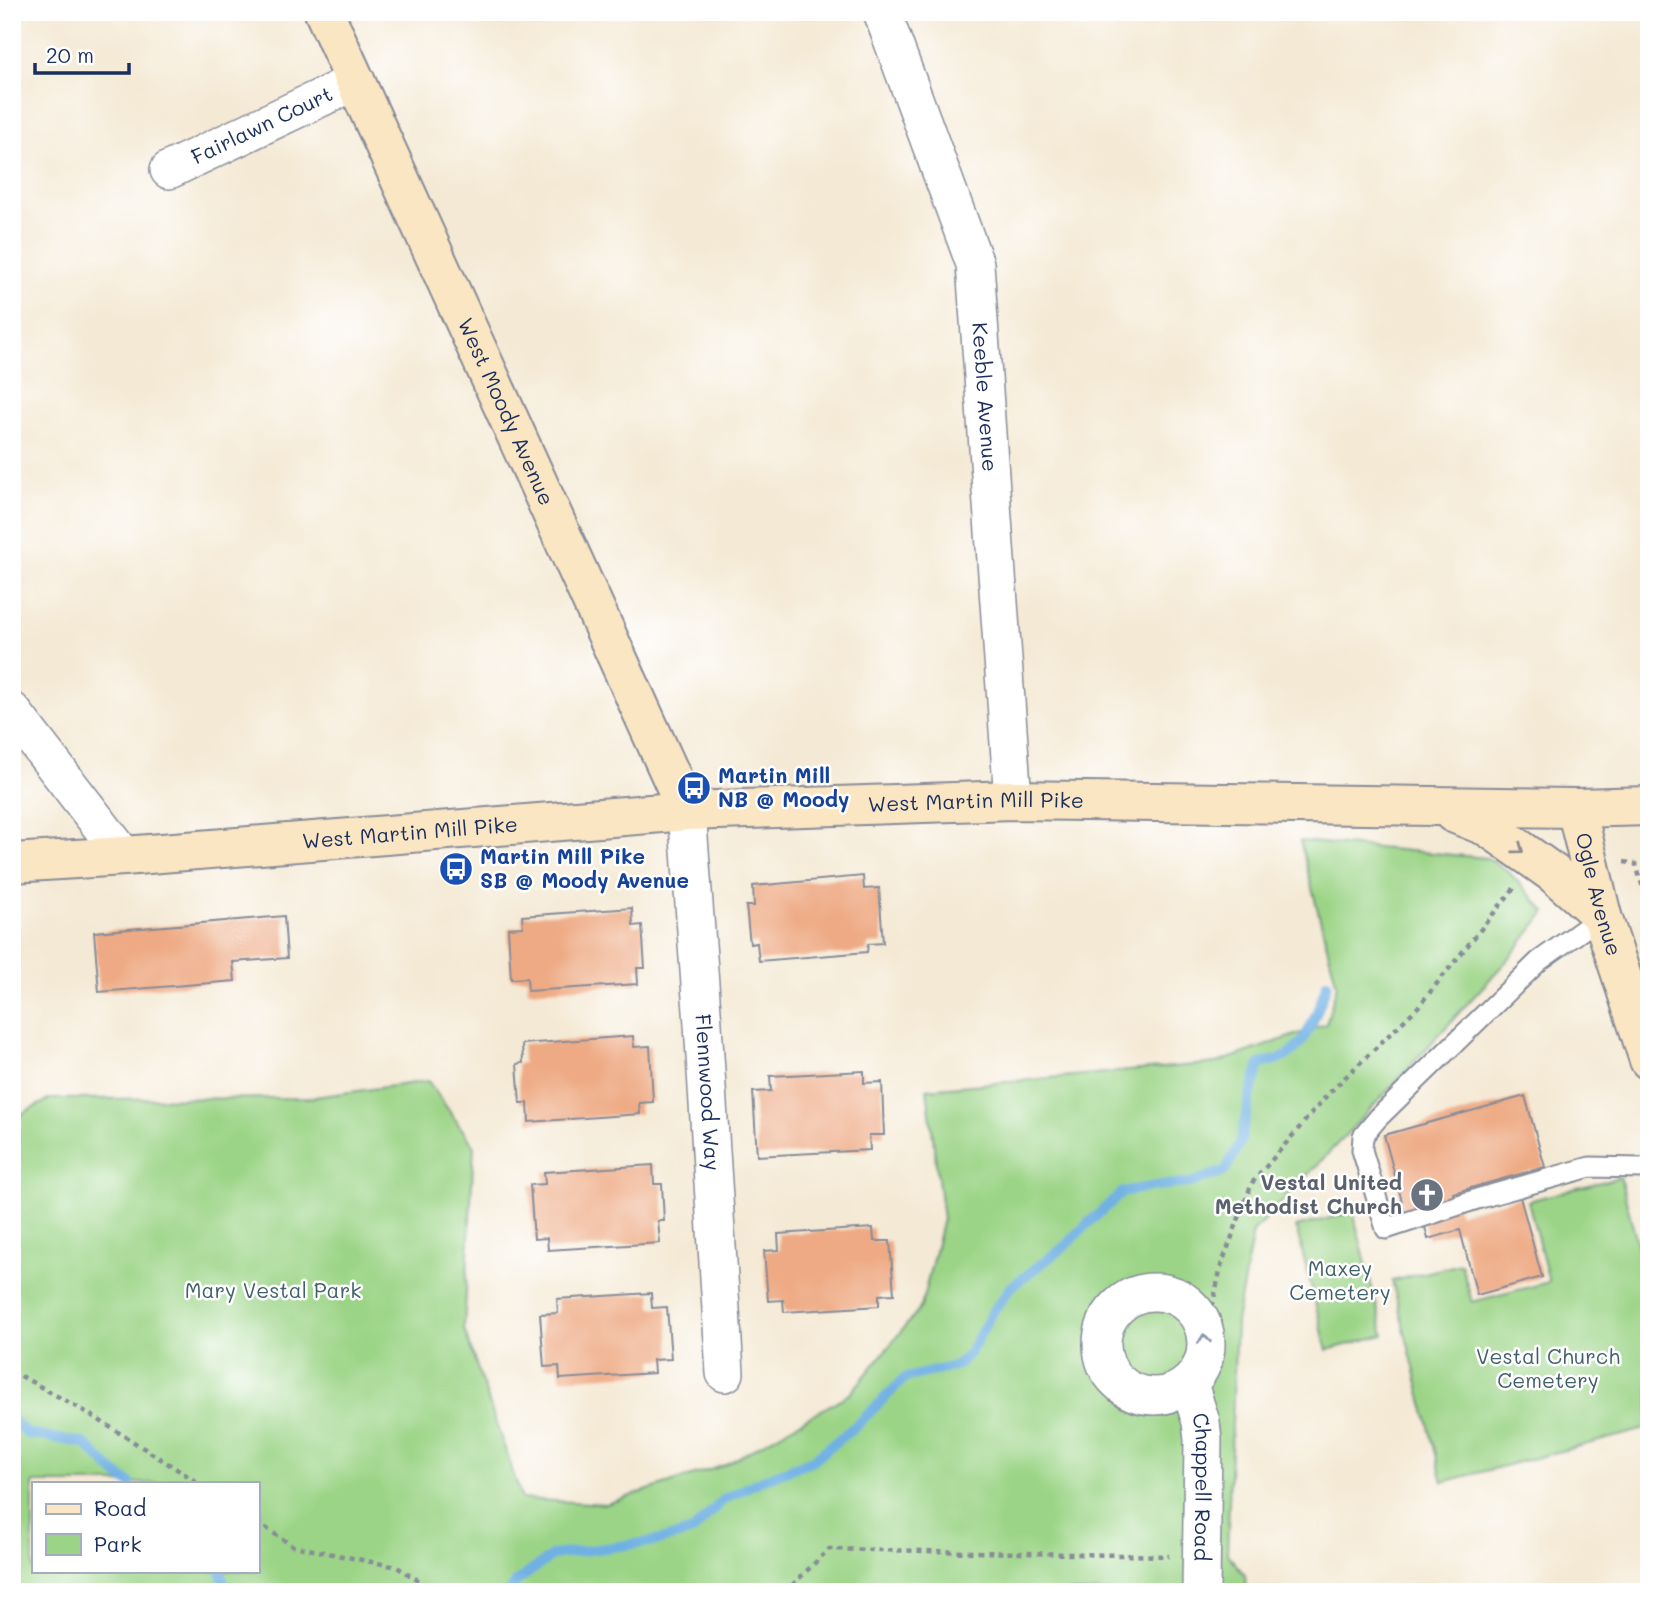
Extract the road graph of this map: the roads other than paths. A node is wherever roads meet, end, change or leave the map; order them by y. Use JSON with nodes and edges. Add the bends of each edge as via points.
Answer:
{"nodes":[{"id":1,"x":324,"y":12,"type":"edge"},
{"id":2,"x":883,"y":12,"type":"edge"},
{"id":3,"x":356,"y":81,"type":"junction"},
{"id":4,"x":169,"y":170,"type":"dead end"},
{"id":5,"x":12,"y":711,"type":"edge"},
{"id":6,"x":1013,"y":800,"type":"junction"},
{"id":7,"x":1649,"y":806,"type":"edge"},
{"id":8,"x":1437,"y":807,"type":"junction"},
{"id":9,"x":1576,"y":808,"type":"junction"},
{"id":10,"x":687,"y":811,"type":"junction"},
{"id":11,"x":124,"y":856,"type":"junction"},
{"id":12,"x":12,"y":863,"type":"edge"},
{"id":13,"x":1602,"y":916,"type":"junction"},
{"id":14,"x":1649,"y":1060,"type":"edge"},
{"id":15,"x":1649,"y":1166,"type":"edge"},
{"id":16,"x":724,"y":1373,"type":"dead end"},
{"id":17,"x":1189,"y":1384,"type":"junction"},
{"id":18,"x":1200,"y":1574,"type":"edge"}],
"edges":[{"from":1,"to":3,"type":"main road","name":"West Moody Avenue"},
{"from":2,"to":6,"type":"street","name":"Keeble Avenue","via":[[975,264]]},
{"from":3,"to":4,"type":"street","name":"Fairlawn Court"},
{"from":3,"to":10,"type":"main road","name":"West Moody Avenue"},
{"from":5,"to":11,"type":"street"},
{"from":6,"to":8,"type":"main road","name":"West Martin Mill Pike"},
{"from":6,"to":10,"type":"main road","name":"West Martin Mill Pike"},
{"from":7,"to":9,"type":"main road","name":"West Martin Mill Pike"},
{"from":8,"to":9,"type":"main road","name":"West Martin Mill Pike"},
{"from":8,"to":13,"type":"main road","one_way":true,"via":[[1488,827]]},
{"from":9,"to":13,"type":"main road","name":"Ogle Avenue"},
{"from":10,"to":11,"type":"main road","name":"West Martin Mill Pike"},
{"from":10,"to":16,"type":"street","name":"Flennwood Way"},
{"from":11,"to":12,"type":"main road","name":"West Martin Mill Pike"},
{"from":13,"to":14,"type":"main road","name":"Ogle Avenue"},
{"from":13,"to":15,"type":"lane","via":[[1539,961],[1378,1118],[1363,1136],[1362,1150],[1385,1229],[1590,1167]]},
{"from":17,"to":17,"type":"street","one_way":true,"via":[[1206,1355],[1206,1336],[1189,1304],[1158,1291],[1141,1293],[1113,1311],[1105,1326],[1103,1360],[1123,1387],[1156,1397],[1174,1394]]},
{"from":17,"to":18,"type":"street","name":"Chappell Road","via":[[1203,1440]]}]}
